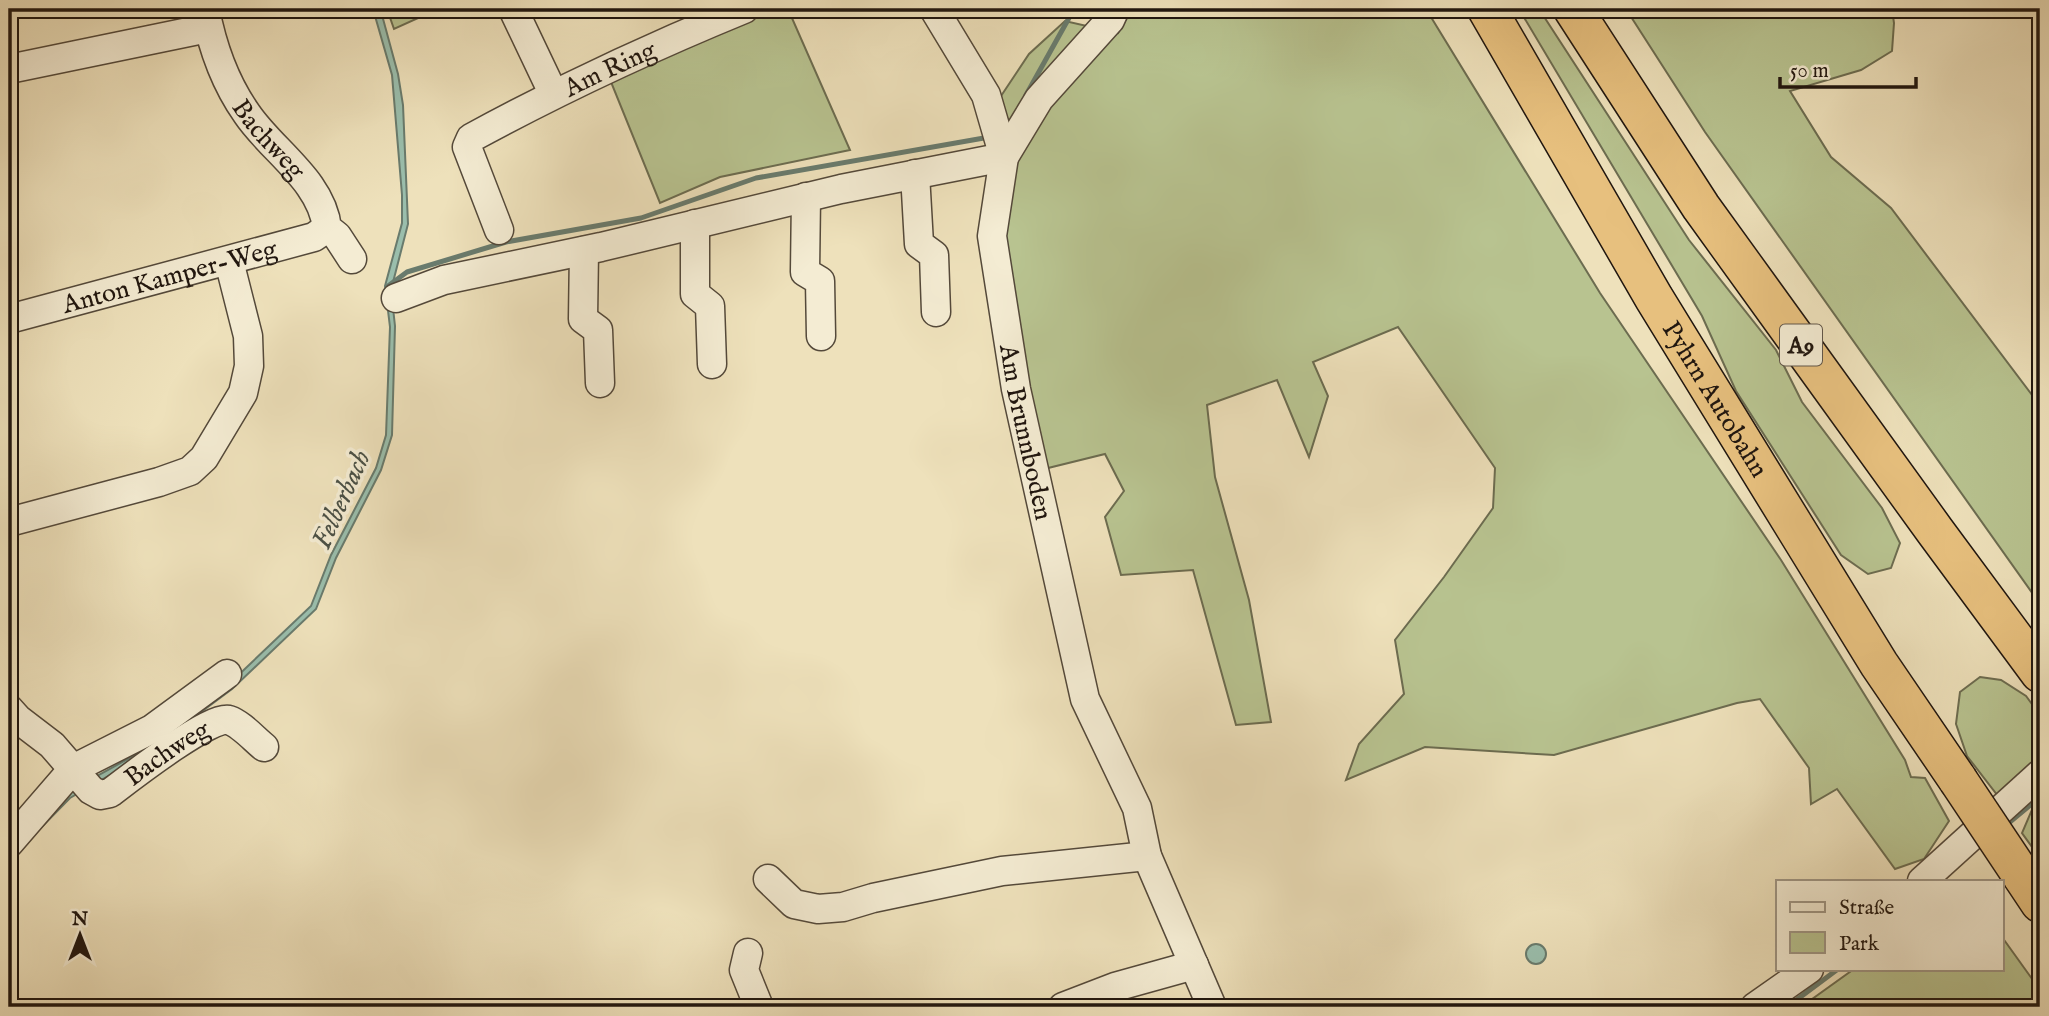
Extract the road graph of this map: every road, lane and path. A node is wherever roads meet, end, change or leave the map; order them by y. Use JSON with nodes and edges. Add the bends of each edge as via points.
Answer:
{"nodes":[{"id":1,"x":513,"y":9,"type":"edge"},
{"id":2,"x":744,"y":9,"type":"edge"},
{"id":3,"x":934,"y":9,"type":"edge"},
{"id":4,"x":1115,"y":9,"type":"edge"},
{"id":5,"x":1487,"y":9,"type":"edge"},
{"id":6,"x":1573,"y":9,"type":"edge"},
{"id":7,"x":206,"y":18,"type":"edge"},
{"id":8,"x":9,"y":69,"type":"edge"},
{"id":9,"x":553,"y":93,"type":"junction"},
{"id":10,"x":999,"y":139,"type":"junction"},
{"id":11,"x":915,"y":174,"type":"junction"},
{"id":12,"x":806,"y":197,"type":"junction"},
{"id":13,"x":695,"y":224,"type":"junction"},
{"id":14,"x":327,"y":228,"type":"junction"},
{"id":15,"x":499,"y":230,"type":"dead end"},
{"id":16,"x":584,"y":251,"type":"junction"},
{"id":17,"x":352,"y":258,"type":"dead end"},
{"id":18,"x":229,"y":261,"type":"junction"},
{"id":19,"x":396,"y":298,"type":"dead end"},
{"id":20,"x":936,"y":312,"type":"dead end"},
{"id":21,"x":9,"y":320,"type":"edge"},
{"id":22,"x":821,"y":336,"type":"dead end"},
{"id":23,"x":712,"y":364,"type":"dead end"},
{"id":24,"x":600,"y":383,"type":"dead end"},
{"id":25,"x":9,"y":522,"type":"edge"},
{"id":26,"x":2040,"y":673,"type":"edge"},
{"id":27,"x":227,"y":674,"type":"dead end"},
{"id":28,"x":9,"y":709,"type":"edge"},
{"id":29,"x":264,"y":747,"type":"dead end"},
{"id":30,"x":2040,"y":774,"type":"edge"},
{"id":31,"x":82,"y":780,"type":"junction"},
{"id":32,"x":9,"y":843,"type":"edge"},
{"id":33,"x":1147,"y":856,"type":"junction"},
{"id":34,"x":768,"y":879,"type":"dead end"},
{"id":35,"x":1923,"y":880,"type":"edge"},
{"id":36,"x":2031,"y":890,"type":"edge"},
{"id":37,"x":748,"y":953,"type":"dead end"},
{"id":38,"x":1194,"y":965,"type":"junction"},
{"id":39,"x":1808,"y":970,"type":"edge"},
{"id":40,"x":759,"y":1007,"type":"edge"},
{"id":41,"x":1063,"y":1007,"type":"edge"},
{"id":42,"x":1212,"y":1007,"type":"edge"},
{"id":43,"x":1755,"y":1007,"type":"edge"}],
"edges":[{"from":1,"to":9,"type":"street","name":"Am Ring"},
{"from":2,"to":9,"type":"street","name":"Am Ring"},
{"from":3,"to":10,"type":"street","name":"Am Brunnboden","via":[[986,95]]},
{"from":4,"to":10,"type":"street","via":[[1040,99]]},
{"from":5,"to":36,"type":"highway","name":"Pyhrn Autobahn","bridge":true,"via":[[1654,298],[1879,664]]},
{"from":6,"to":26,"type":"highway","number":"A9","via":[[1701,207]]},
{"from":7,"to":8,"type":"street"},
{"from":7,"to":14,"type":"street","name":"Bachweg","via":[[215,51],[245,112],[302,176],[326,217]]},
{"from":9,"to":15,"type":"street","name":"Am Ring","via":[[471,138],[467,147]]},
{"from":10,"to":11,"type":"street"},
{"from":10,"to":33,"type":"street","name":"Am Brunnboden","via":[[992,236],[1016,389],[1085,699],[1137,808]]},
{"from":11,"to":12,"type":"street"},
{"from":11,"to":20,"type":"street","via":[[919,244],[934,255]]},
{"from":12,"to":13,"type":"street"},
{"from":12,"to":22,"type":"street","via":[[806,272],[820,281]]},
{"from":13,"to":16,"type":"street"},
{"from":13,"to":23,"type":"street","via":[[695,293],[710,306]]},
{"from":14,"to":17,"type":"street","name":"Bachweg"},
{"from":14,"to":18,"type":"street","name":"Anton Kamper-Weg","via":[[314,237]]},
{"from":16,"to":19,"type":"street","via":[[444,280]]},
{"from":16,"to":24,"type":"street","via":[[583,319],[598,330]]},
{"from":18,"to":21,"type":"street","name":"Anton Kamper-Weg"},
{"from":18,"to":25,"type":"street","via":[[248,336],[249,366],[243,393],[204,458],[190,471],[159,482]]},
{"from":27,"to":31,"type":"street","name":"Bachweg"},
{"from":28,"to":31,"type":"street","via":[[52,745]]},
{"from":29,"to":31,"type":"street","name":"Bachweg","via":[[231,720],[220,719],[110,793],[100,795]]},
{"from":30,"to":35,"type":"street"},
{"from":31,"to":32,"type":"street","name":"Bachweg"},
{"from":33,"to":34,"type":"street","via":[[1002,871],[818,909],[794,904]]},
{"from":33,"to":38,"type":"street","name":"Am Brunnboden"},
{"from":37,"to":40,"type":"street","via":[[744,970]]},
{"from":38,"to":41,"type":"street"},
{"from":38,"to":42,"type":"street","name":"Am Brunnboden"},
{"from":39,"to":43,"type":"street"}]}
